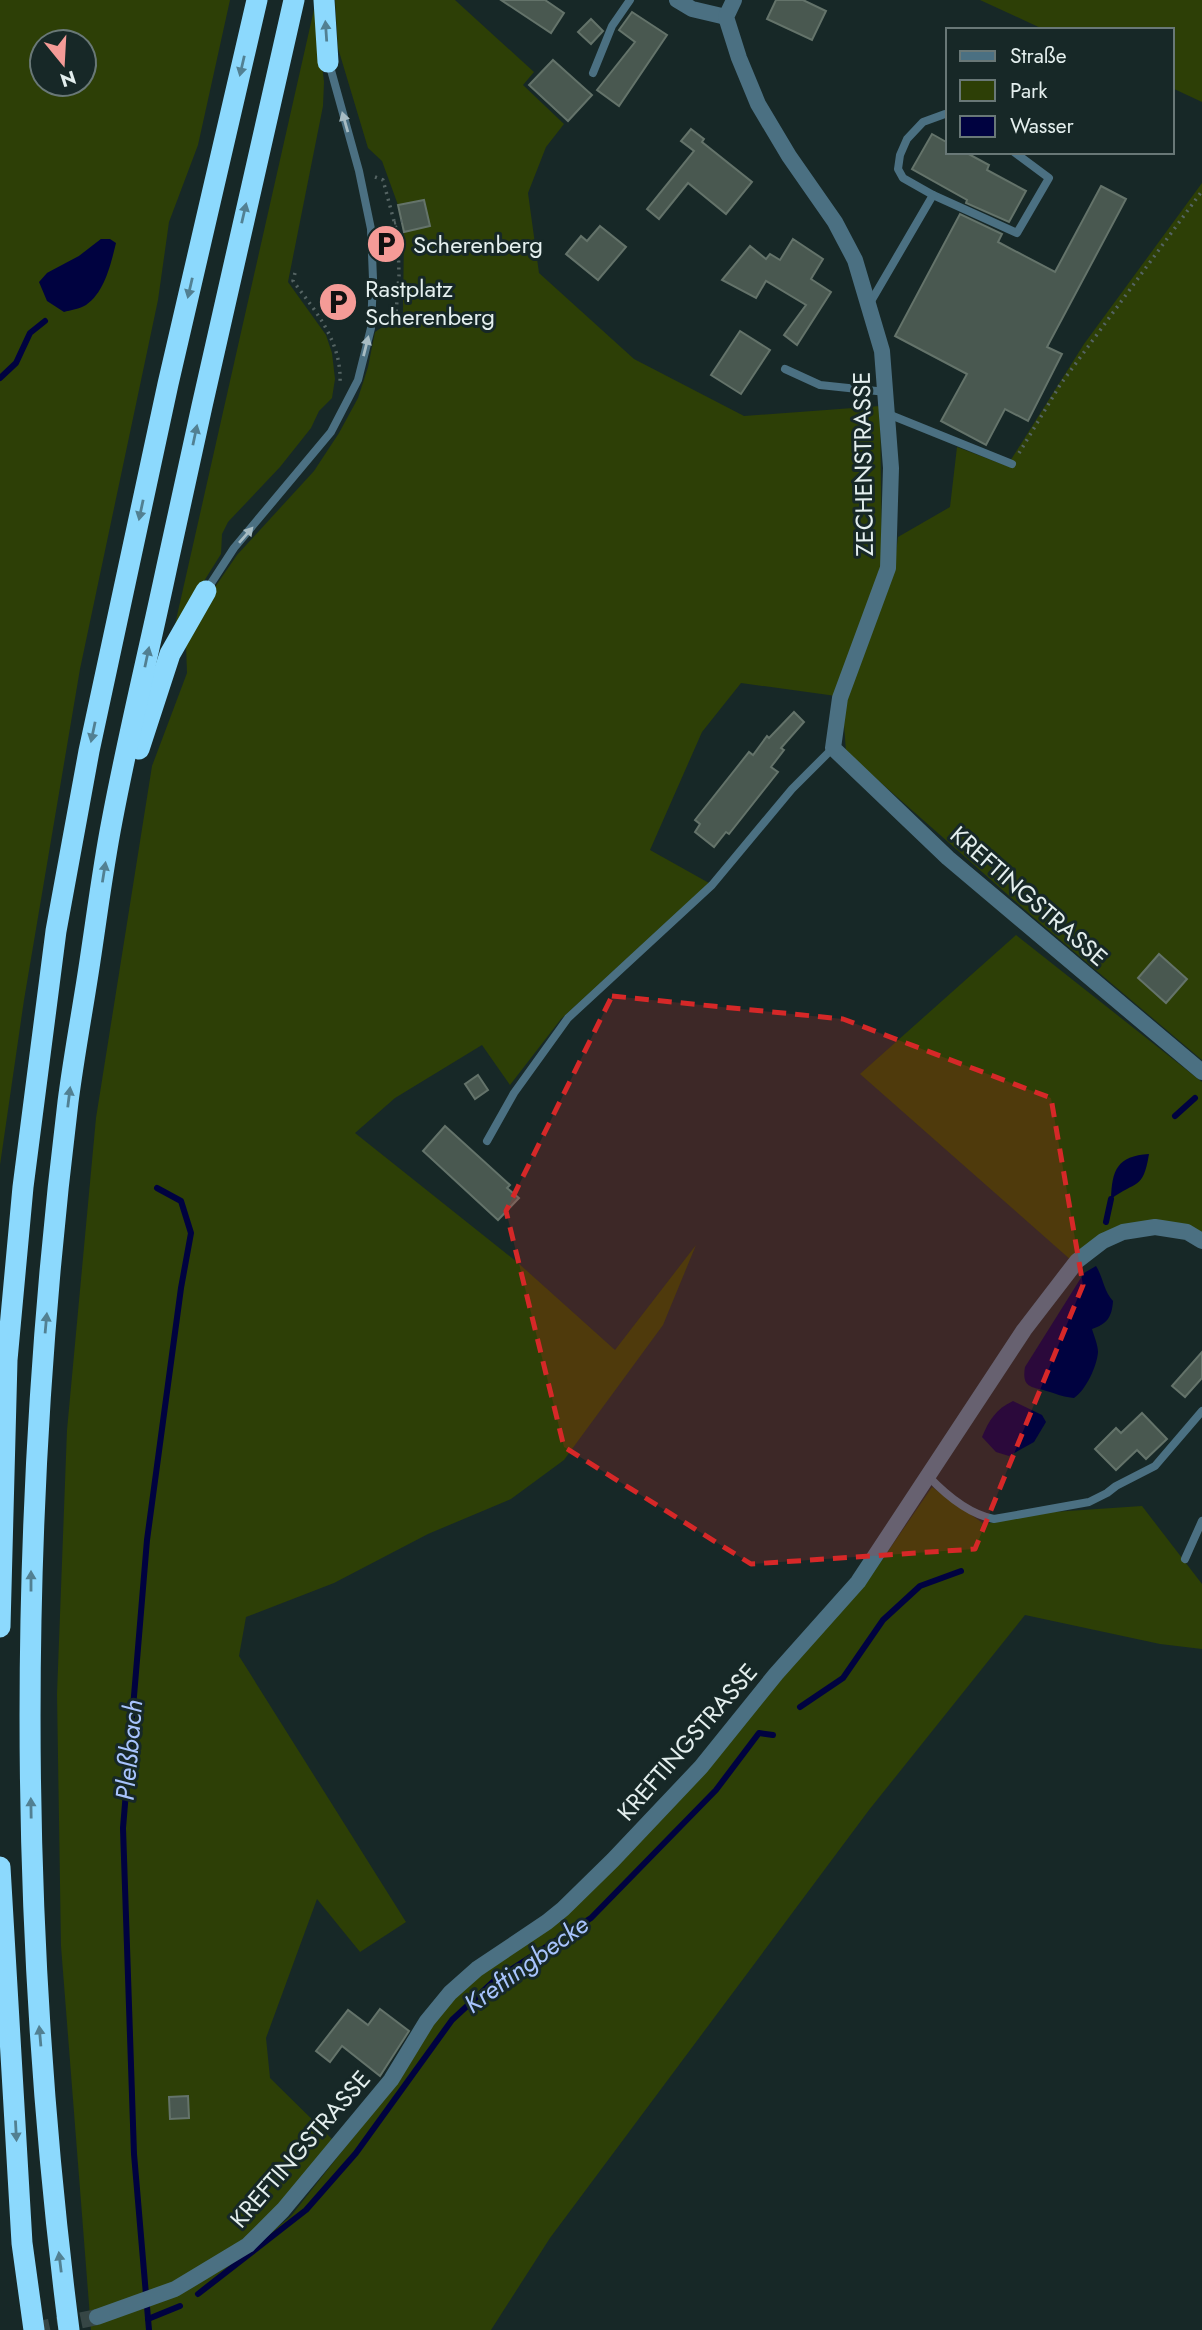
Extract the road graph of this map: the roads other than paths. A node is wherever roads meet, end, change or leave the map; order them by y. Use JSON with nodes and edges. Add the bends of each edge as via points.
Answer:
{"nodes":[{"id":1,"x":257,"y":0,"type":"edge"},
{"id":2,"x":294,"y":0,"type":"edge"},
{"id":3,"x":324,"y":0,"type":"edge"},
{"id":4,"x":631,"y":0,"type":"edge"},
{"id":5,"x":677,"y":0,"type":"edge"},
{"id":6,"x":734,"y":0,"type":"edge"},
{"id":7,"x":726,"y":17,"type":"junction"},
{"id":8,"x":328,"y":62,"type":"joint"},
{"id":9,"x":593,"y":73,"type":"dead end"},
{"id":10,"x":946,"y":114,"type":"edge"},
{"id":11,"x":1017,"y":154,"type":"edge"},
{"id":12,"x":933,"y":195,"type":"junction"},
{"id":13,"x":869,"y":306,"type":"junction"},
{"id":14,"x":785,"y":369,"type":"dead end"},
{"id":15,"x":886,"y":392,"type":"junction"},
{"id":16,"x":888,"y":414,"type":"junction"},
{"id":17,"x":1012,"y":464,"type":"road end"},
{"id":18,"x":206,"y":590,"type":"joint"},
{"id":19,"x":833,"y":748,"type":"junction"},
{"id":20,"x":112,"y":820,"type":"junction"},
{"id":21,"x":1202,"y":1072,"type":"edge"},
{"id":22,"x":487,"y":1141,"type":"dead end"},
{"id":23,"x":1202,"y":1241,"type":"edge"},
{"id":24,"x":1202,"y":1411,"type":"edge"},
{"id":25,"x":928,"y":1476,"type":"junction"},
{"id":26,"x":1202,"y":1521,"type":"edge"},
{"id":27,"x":1185,"y":1559,"type":"dead end"},
{"id":28,"x":0,"y":1627,"type":"edge"},
{"id":29,"x":0,"y":1867,"type":"edge"},
{"id":30,"x":97,"y":2317,"type":"tunnel mouth"},
{"id":31,"x":34,"y":2330,"type":"edge"},
{"id":32,"x":69,"y":2330,"type":"edge"}],
"edges":[{"from":1,"to":28,"type":"highway","one_way":true,"via":[[97,710],[56,931],[23,1187],[8,1360]]},
{"from":20,"to":2,"type":"highway","one_way":true},
{"from":8,"to":3,"type":"highway","one_way":true},
{"from":4,"to":9,"type":"lane","via":[[612,26]]},
{"from":5,"to":7,"type":"street","via":[[692,9]]},
{"from":6,"to":7,"type":"street"},
{"from":7,"to":13,"type":"street","name":"ZECHENSTRASSE","via":[[758,104],[835,222],[855,260]]},
{"from":18,"to":8,"type":"lane","one_way":true,"via":[[234,548],[331,432],[358,380],[371,328],[371,229]]},
{"from":10,"to":12,"type":"lane","via":[[923,121],[900,155],[898,169],[903,178]]},
{"from":11,"to":12,"type":"lane","via":[[1049,178],[1017,233]]},
{"from":12,"to":13,"type":"lane"},
{"from":13,"to":15,"type":"street","name":"ZECHENSTRASSE","via":[[882,351]]},
{"from":14,"to":15,"type":"lane","via":[[820,385]]},
{"from":15,"to":16,"type":"street","name":"ZECHENSTRASSE"},
{"from":16,"to":17,"type":"lane"},
{"from":16,"to":19,"type":"street","name":"ZECHENSTRASSE","via":[[888,568],[840,698]]},
{"from":18,"to":20,"type":"highway","via":[[170,654]]},
{"from":19,"to":21,"type":"street","name":"KREFTINGSTRASSE","via":[[948,858]]},
{"from":19,"to":22,"type":"lane","via":[[792,789],[712,885],[568,1018],[514,1093]]},
{"from":32,"to":20,"type":"highway","one_way":true,"via":[[35,1971],[31,1573],[55,1220],[69,1096]]},
{"from":23,"to":25,"type":"street","name":"KREFTINGSTRASSE","via":[[1186,1232],[1155,1227],[1123,1232],[1077,1261],[1024,1330]]},
{"from":24,"to":25,"type":"lane","via":[[1155,1466],[1090,1502],[994,1519],[965,1507]]},
{"from":25,"to":30,"type":"street","name":"KREFTINGSTRASSE","via":[[858,1582],[701,1768],[563,1909],[450,1993],[391,2080],[283,2210],[248,2245],[175,2289]]},
{"from":26,"to":27,"type":"lane"},
{"from":29,"to":31,"type":"highway","one_way":true,"via":[[22,2243]]}]}
